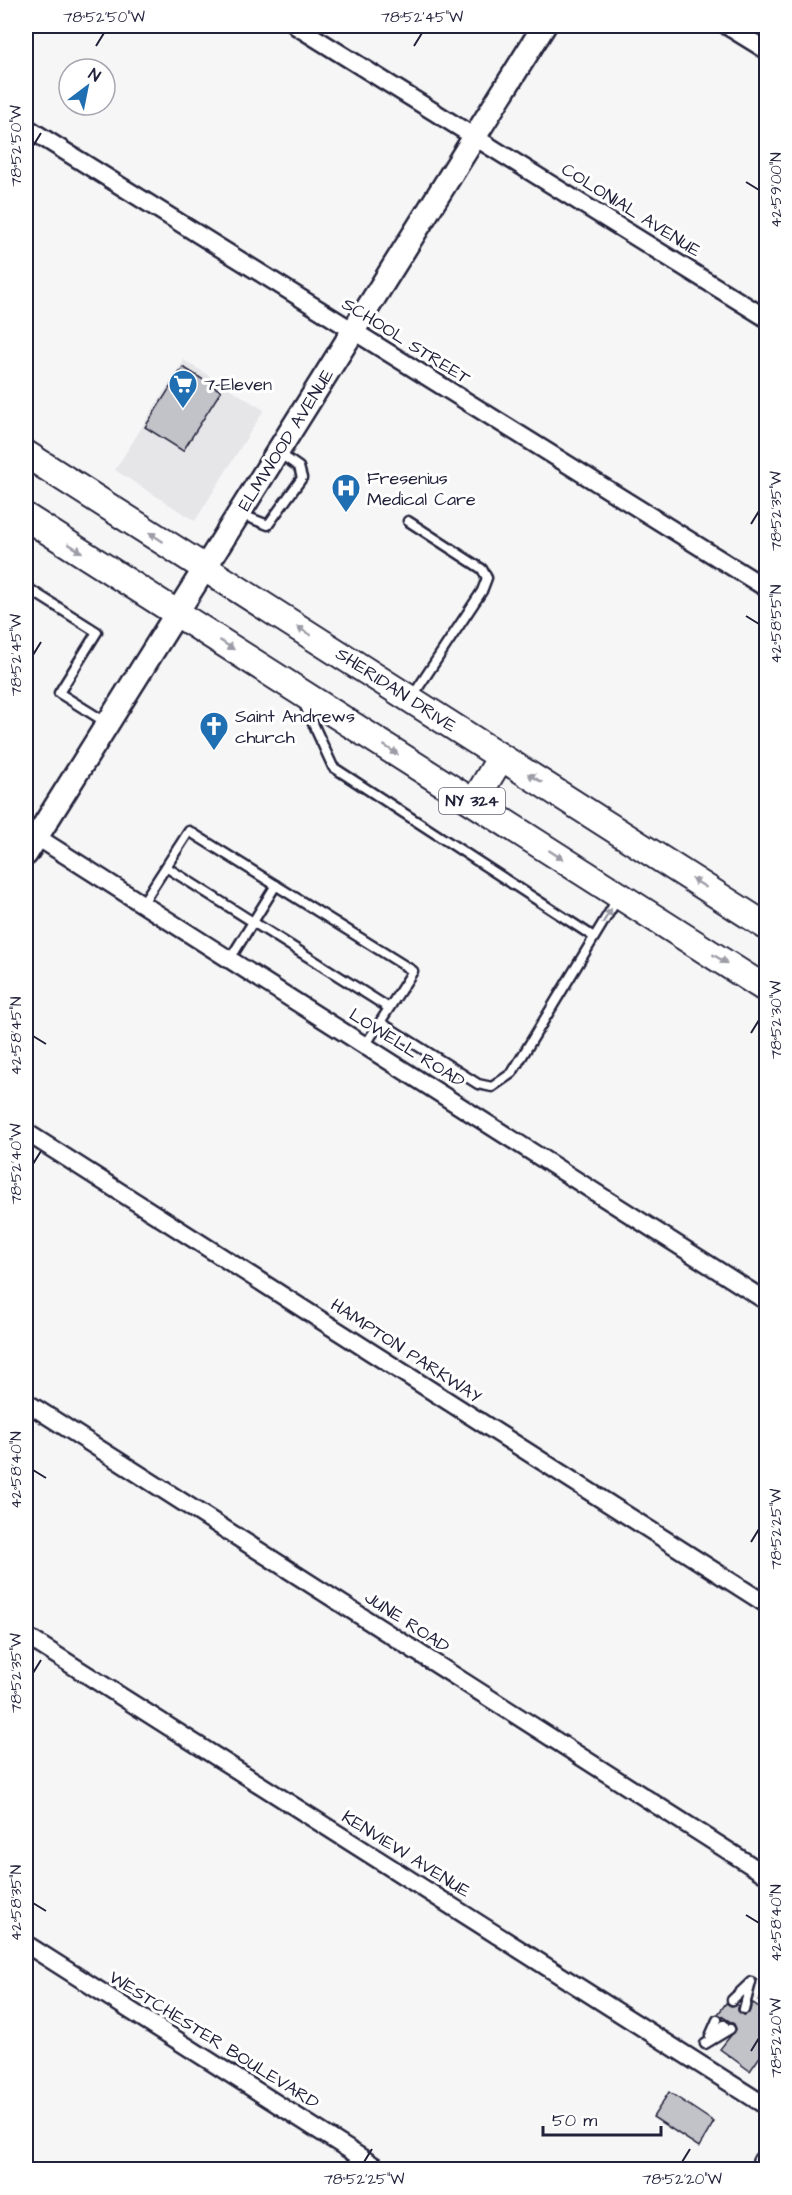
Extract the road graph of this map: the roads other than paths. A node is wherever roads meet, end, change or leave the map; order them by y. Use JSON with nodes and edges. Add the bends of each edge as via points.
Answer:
{"nodes":[{"id":1,"x":296,"y":26,"type":"edge"},
{"id":2,"x":543,"y":26,"type":"edge"},
{"id":3,"x":727,"y":26,"type":"edge"},
{"id":4,"x":766,"y":50,"type":"edge"},
{"id":5,"x":26,"y":127,"type":"edge"},
{"id":6,"x":474,"y":136,"type":"junction"},
{"id":7,"x":766,"y":318,"type":"edge"},
{"id":8,"x":353,"y":331,"type":"junction"},
{"id":9,"x":278,"y":453,"type":"junction"},
{"id":10,"x":26,"y":454,"type":"edge"},
{"id":11,"x":240,"y":514,"type":"junction"},
{"id":12,"x":26,"y":517,"type":"edge"},
{"id":13,"x":408,"y":521,"type":"dead end"},
{"id":14,"x":206,"y":569,"type":"junction"},
{"id":15,"x":26,"y":587,"type":"edge"},
{"id":16,"x":766,"y":588,"type":"edge"},
{"id":17,"x":178,"y":614,"type":"junction"},
{"id":18,"x":298,"y":690,"type":"junction"},
{"id":19,"x":410,"y":699,"type":"junction"},
{"id":20,"x":108,"y":724,"type":"junction"},
{"id":21,"x":501,"y":757,"type":"junction"},
{"id":22,"x":474,"y":802,"type":"junction"},
{"id":23,"x":29,"y":840,"type":"edge"},
{"id":24,"x":166,"y":867,"type":"junction"},
{"id":25,"x":276,"y":885,"type":"junction"},
{"id":26,"x":619,"y":895,"type":"junction"},
{"id":27,"x":142,"y":904,"type":"junction"},
{"id":28,"x":253,"y":922,"type":"junction"},
{"id":29,"x":766,"y":926,"type":"edge"},
{"id":30,"x":594,"y":937,"type":"junction"},
{"id":31,"x":230,"y":959,"type":"junction"},
{"id":32,"x":766,"y":989,"type":"edge"},
{"id":33,"x":389,"y":1008,"type":"junction"},
{"id":34,"x":380,"y":1022,"type":"junction"},
{"id":35,"x":366,"y":1044,"type":"junction"},
{"id":36,"x":26,"y":1132,"type":"edge"},
{"id":37,"x":766,"y":1300,"type":"edge"},
{"id":38,"x":26,"y":1402,"type":"edge"},
{"id":39,"x":766,"y":1604,"type":"edge"},
{"id":40,"x":26,"y":1636,"type":"edge"},
{"id":41,"x":766,"y":1875,"type":"edge"},
{"id":42,"x":26,"y":1944,"type":"edge"},
{"id":43,"x":751,"y":1982,"type":"dead end"},
{"id":44,"x":738,"y":2005,"type":"dead end"},
{"id":45,"x":705,"y":2044,"type":"joint"},
{"id":46,"x":766,"y":2106,"type":"edge"},
{"id":47,"x":766,"y":2163,"type":"edge"},
{"id":48,"x":381,"y":2169,"type":"edge"},
{"id":49,"x":763,"y":2169,"type":"edge"}],
"edges":[{"from":1,"to":6,"type":"street","name":"COLONIAL AVENUE"},
{"from":2,"to":6,"type":"street","name":"ELMWOOD AVENUE"},
{"from":3,"to":4,"type":"street"},
{"from":5,"to":8,"type":"street","name":"SCHOOL STREET"},
{"from":6,"to":7,"type":"street","name":"COLONIAL AVENUE"},
{"from":6,"to":8,"type":"street","name":"ELMWOOD AVENUE"},
{"from":8,"to":9,"type":"street","name":"ELMWOOD AVENUE"},
{"from":8,"to":16,"type":"street","name":"SCHOOL STREET"},
{"from":9,"to":11,"type":"street","name":"ELMWOOD AVENUE"},
{"from":9,"to":11,"type":"lane","via":[[299,467],[302,478],[268,525]]},
{"from":14,"to":10,"type":"main road","name":"SHERIDAN DRIVE","number":"NY 324","one_way":true},
{"from":11,"to":14,"type":"street","name":"ELMWOOD AVENUE"},
{"from":12,"to":17,"type":"main road","number":"NY 324","one_way":true},
{"from":13,"to":19,"type":"lane","via":[[482,569],[487,578]]},
{"from":14,"to":17,"type":"street","name":"ELMWOOD AVENUE"},
{"from":19,"to":14,"type":"main road","name":"SHERIDAN DRIVE","number":"NY 324","one_way":true},
{"from":15,"to":20,"type":"lane","via":[[97,632],[59,693]]},
{"from":17,"to":18,"type":"main road","number":"NY 324","one_way":true},
{"from":17,"to":20,"type":"street","name":"ELMWOOD AVENUE"},
{"from":18,"to":22,"type":"main road","number":"NY 324","one_way":true},
{"from":18,"to":30,"type":"lane","via":[[333,766]]},
{"from":19,"to":21,"type":"main road","name":"SHERIDAN DRIVE","number":"NY 324"},
{"from":20,"to":23,"type":"street","name":"ELMWOOD AVENUE"},
{"from":21,"to":22,"type":"main road"},
{"from":29,"to":21,"type":"main road","name":"SHERIDAN DRIVE","number":"NY 324","one_way":true},
{"from":22,"to":26,"type":"main road","number":"NY 324","one_way":true},
{"from":23,"to":27,"type":"street","name":"LOWELL ROAD"},
{"from":24,"to":25,"type":"lane","via":[[189,831]]},
{"from":24,"to":27,"type":"lane"},
{"from":24,"to":28,"type":"lane"},
{"from":25,"to":28,"type":"lane"},
{"from":25,"to":33,"type":"lane","via":[[413,970]]},
{"from":30,"to":26,"type":"lane","one_way":true},
{"from":26,"to":32,"type":"main road","number":"NY 324","one_way":true},
{"from":27,"to":31,"type":"street","name":"LOWELL ROAD"},
{"from":28,"to":31,"type":"lane"},
{"from":28,"to":33,"type":"lane"},
{"from":30,"to":34,"type":"lane","via":[[512,1073],[492,1087],[478,1084]]},
{"from":31,"to":35,"type":"street","name":"LOWELL ROAD"},
{"from":33,"to":34,"type":"lane"},
{"from":34,"to":35,"type":"lane"},
{"from":35,"to":37,"type":"street","name":"LOWELL ROAD"},
{"from":36,"to":39,"type":"street","name":"HAMPTON PARKWAY"},
{"from":38,"to":41,"type":"street","name":"JUNE ROAD"},
{"from":40,"to":46,"type":"street","name":"KENVIEW AVENUE"},
{"from":42,"to":48,"type":"street","name":"WESTCHESTER BOULEVARD"},
{"from":43,"to":44,"type":"lane"},
{"from":45,"to":45,"type":"lane","via":[[724,2024]]},
{"from":47,"to":49,"type":"main road"}]}
